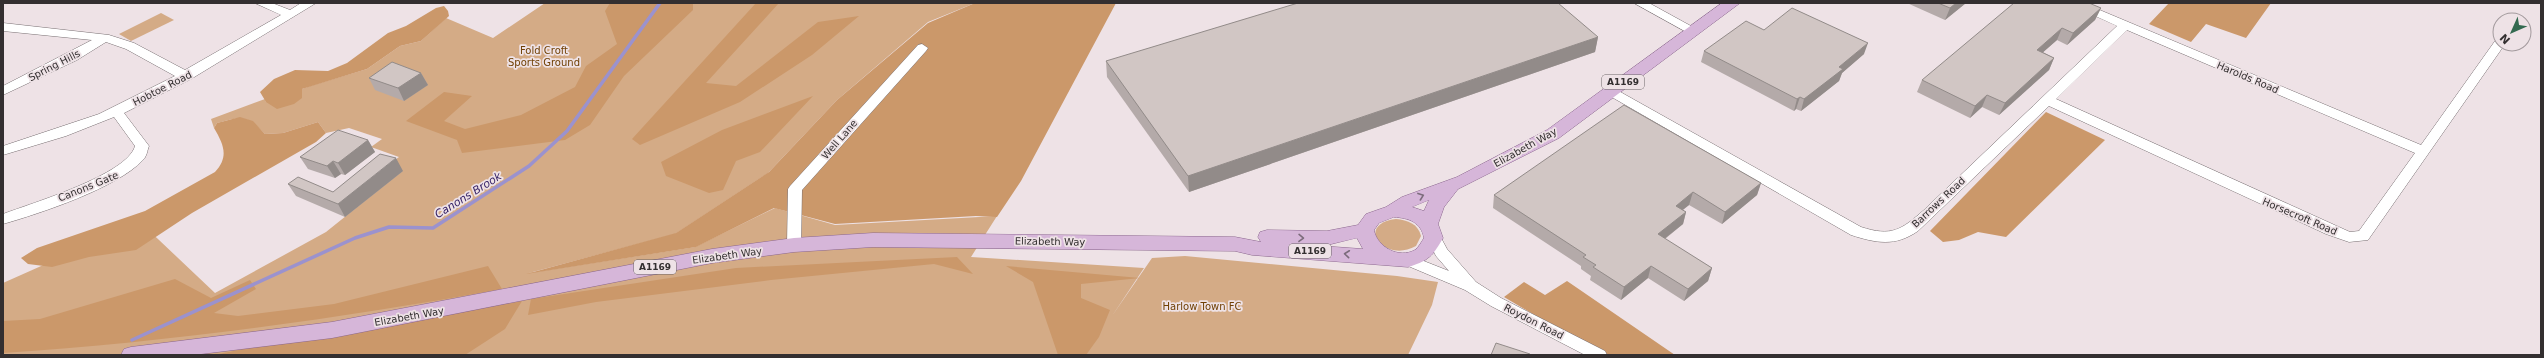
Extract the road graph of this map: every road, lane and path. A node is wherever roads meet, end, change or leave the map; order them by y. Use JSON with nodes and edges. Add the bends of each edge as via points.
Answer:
{"nodes":[{"id":1,"x":261,"y":3,"type":"edge"},
{"id":2,"x":310,"y":3,"type":"edge"},
{"id":3,"x":1640,"y":3,"type":"edge"},
{"id":4,"x":1732,"y":3,"type":"edge"},
{"id":5,"x":2074,"y":3,"type":"edge"},
{"id":6,"x":291,"y":14,"type":"junction"},
{"id":7,"x":2125,"y":25,"type":"junction"},
{"id":8,"x":3,"y":27,"type":"edge"},
{"id":9,"x":1694,"y":31,"type":"junction"},
{"id":10,"x":105,"y":38,"type":"junction"},
{"id":11,"x":922,"y":48,"type":"dead end"},
{"id":12,"x":2493,"y":52,"type":"edge"},
{"id":13,"x":186,"y":76,"type":"junction"},
{"id":14,"x":3,"y":91,"type":"edge"},
{"id":15,"x":1610,"y":92,"type":"junction"},
{"id":16,"x":2048,"y":101,"type":"junction"},
{"id":17,"x":116,"y":111,"type":"junction"},
{"id":18,"x":3,"y":151,"type":"edge"},
{"id":19,"x":2423,"y":151,"type":"junction"},
{"id":20,"x":1451,"y":186,"type":"junction"},
{"id":21,"x":1393,"y":211,"type":"junction"},
{"id":22,"x":3,"y":219,"type":"edge"},
{"id":23,"x":1365,"y":230,"type":"junction"},
{"id":24,"x":1432,"y":231,"type":"junction"},
{"id":25,"x":1235,"y":244,"type":"junction"},
{"id":26,"x":794,"y":245,"type":"junction"},
{"id":27,"x":1386,"y":256,"type":"junction"},
{"id":28,"x":1406,"y":259,"type":"junction"},
{"id":29,"x":1470,"y":286,"type":"junction"},
{"id":30,"x":131,"y":355,"type":"edge"},
{"id":31,"x":1599,"y":355,"type":"edge"}],
"edges":[{"from":1,"to":6,"type":"street"},
{"from":2,"to":6,"type":"street","name":"Hobtoe Road"},
{"from":3,"to":9,"type":"street"},
{"from":4,"to":9,"type":"main road","name":"Elizabeth Way","number":"A1169"},
{"from":5,"to":7,"type":"street","name":"Harolds Road"},
{"from":6,"to":13,"type":"street","name":"Hobtoe Road"},
{"from":7,"to":16,"type":"street","name":"Barrows Road"},
{"from":7,"to":19,"type":"street","name":"Harolds Road"},
{"from":8,"to":10,"type":"street","name":"Spring Hills"},
{"from":9,"to":15,"type":"main road","name":"Elizabeth Way","number":"A1169"},
{"from":10,"to":13,"type":"street","name":"Spring Hills","via":[[130,46]]},
{"from":10,"to":14,"type":"street","name":"Spring Hills","via":[[73,57]]},
{"from":11,"to":26,"type":"street","name":"Well Lane","via":[[795,189]]},
{"from":12,"to":19,"type":"street","name":"Horsecroft Road"},
{"from":13,"to":17,"type":"street","name":"Hobtoe Road"},
{"from":15,"to":16,"type":"street","name":"Barrows Road","via":[[1856,230],[1876,238],[1897,236],[1910,228]]},
{"from":15,"to":20,"type":"main road","name":"Elizabeth Way","number":"A1169","via":[[1552,134]]},
{"from":16,"to":19,"type":"street","name":"Horsecroft Road","via":[[2274,206],[2349,236],[2363,236]]},
{"from":17,"to":18,"type":"street","name":"Hobtoe Road","via":[[55,135]]},
{"from":17,"to":22,"type":"street","name":"Canons Gate","via":[[142,146],[142,154],[135,162],[113,177]]},
{"from":21,"to":20,"type":"main road","name":"Elizabeth Way","number":"A1169","one_way":true,"via":[[1408,201]]},
{"from":20,"to":24,"type":"main road","name":"Elizabeth Way","number":"A1169","via":[[1435,205]]},
{"from":21,"to":23,"type":"main road","via":[[1375,216]]},
{"from":21,"to":24,"type":"main road","via":[[1414,213]]},
{"from":25,"to":23,"type":"main road","name":"Elizabeth Way","number":"A1169","one_way":true,"via":[[1252,238],[1327,238]]},
{"from":23,"to":27,"type":"main road","via":[[1369,245]]},
{"from":24,"to":28,"type":"main road","via":[[1426,252]]},
{"from":24,"to":29,"type":"street","name":"Roydon Road","via":[[1441,252]]},
{"from":25,"to":26,"type":"main road","name":"Elizabeth Way","number":"A1169","via":[[873,240]]},
{"from":27,"to":25,"type":"main road","name":"Elizabeth Way","number":"A1169","one_way":true,"via":[[1252,248]]},
{"from":26,"to":30,"type":"main road","name":"Elizabeth Way","number":"A1169","via":[[712,256],[332,330]]},
{"from":27,"to":28,"type":"main road"},
{"from":28,"to":29,"type":"street","name":"Roydon Road"},
{"from":29,"to":31,"type":"street","name":"Roydon Road"}]}
